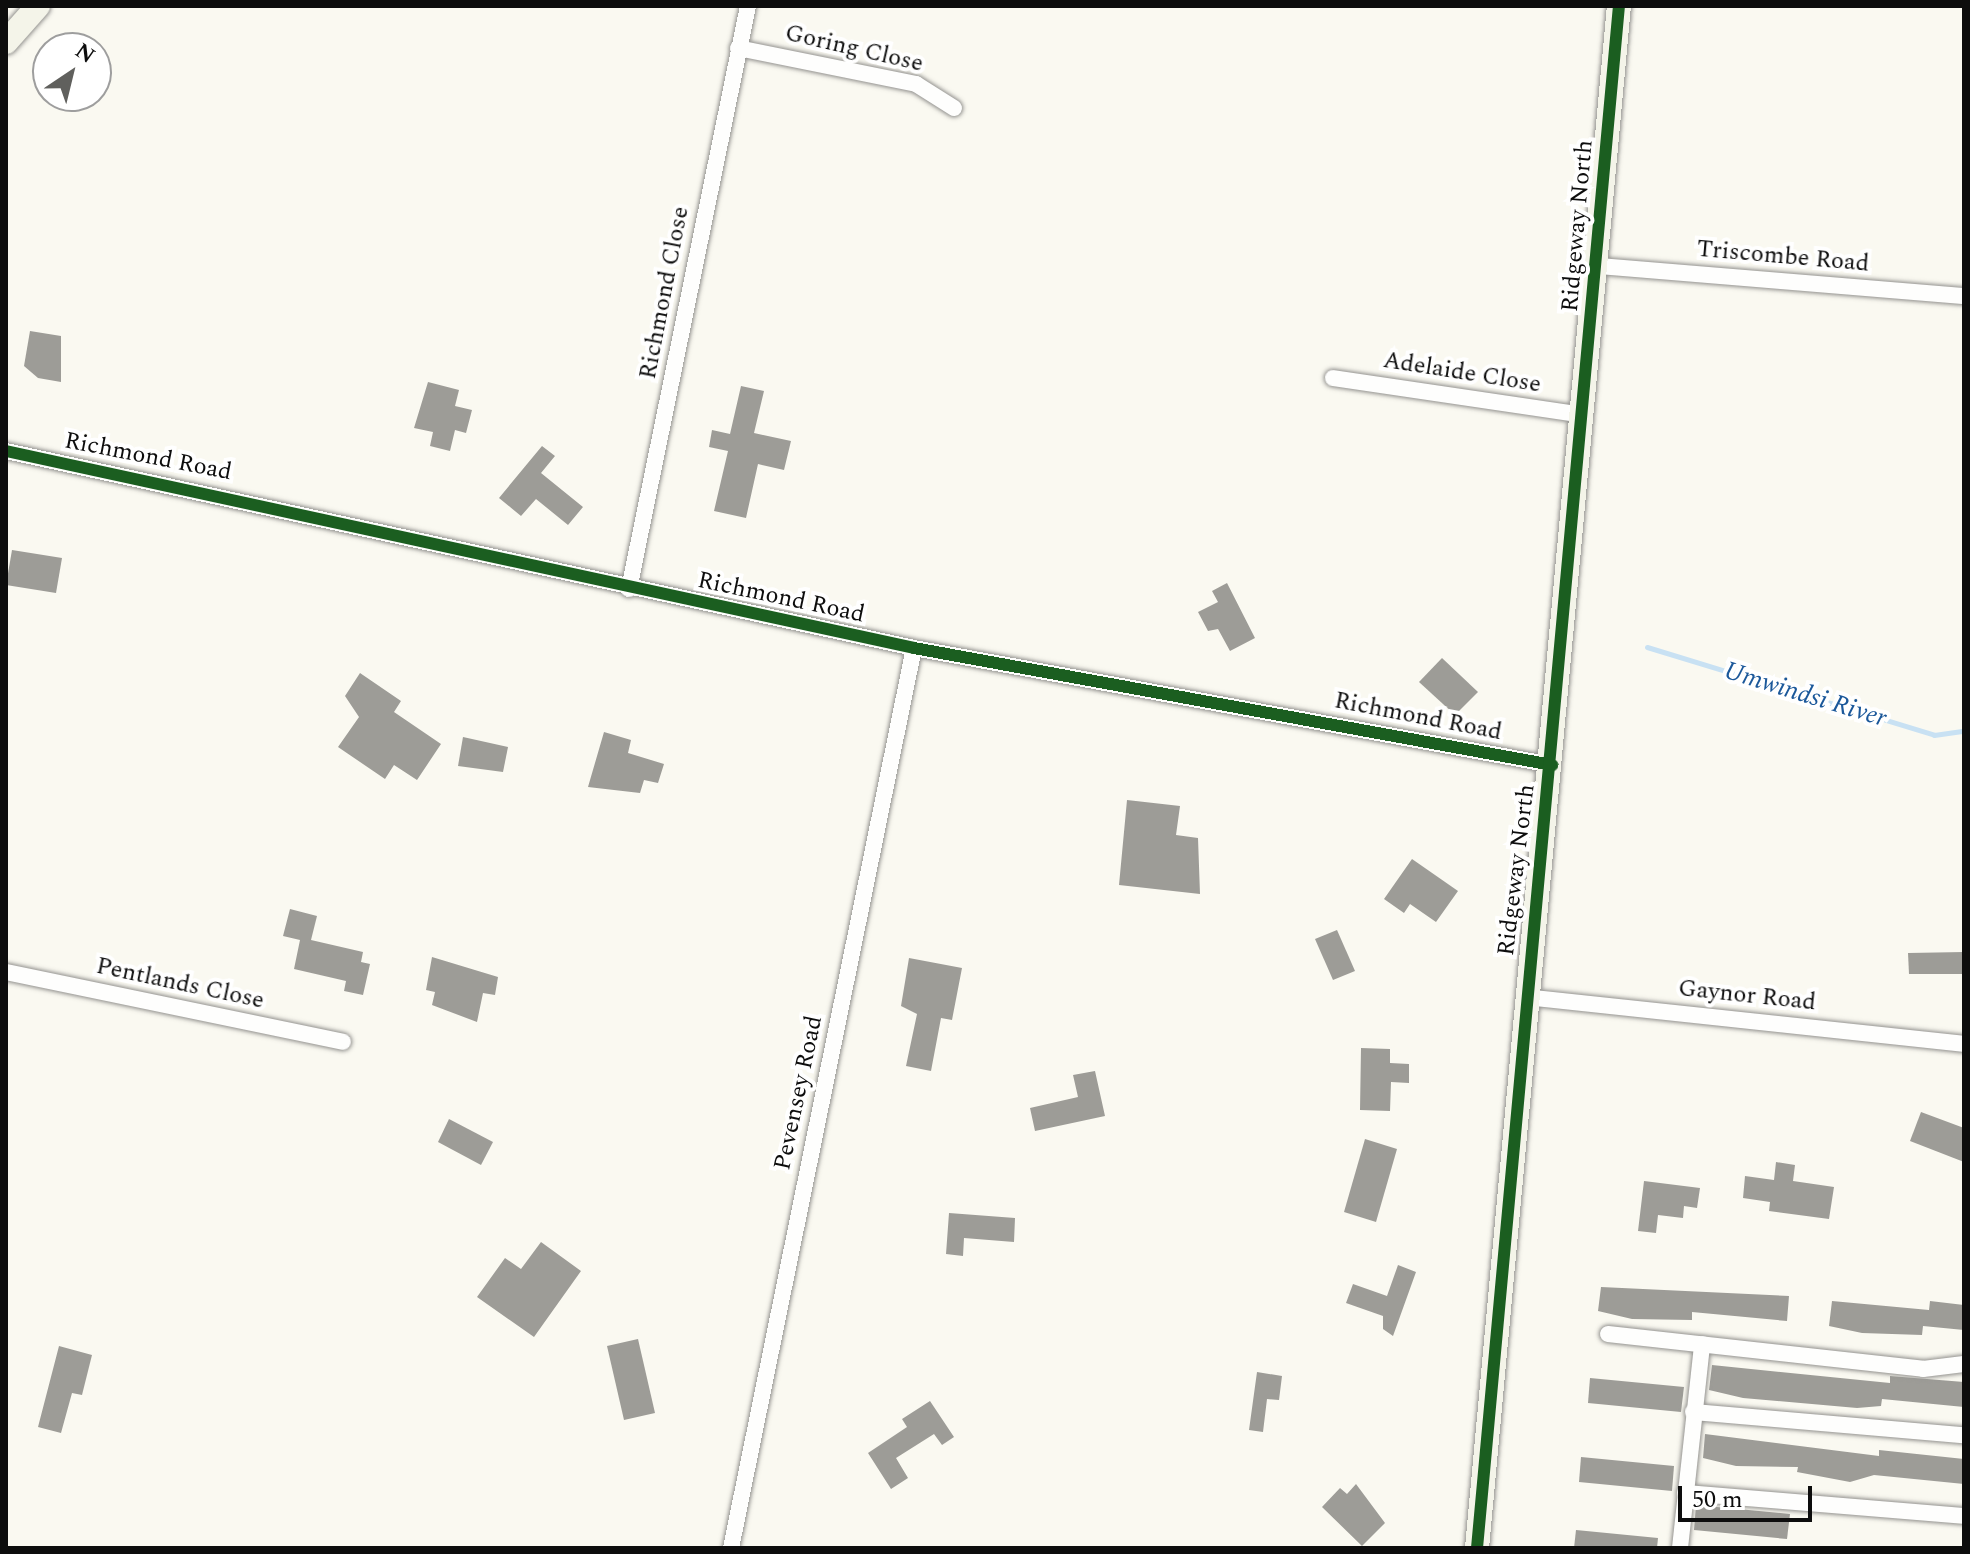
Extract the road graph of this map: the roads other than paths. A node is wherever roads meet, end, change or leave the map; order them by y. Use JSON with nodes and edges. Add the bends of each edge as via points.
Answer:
{"nodes":[{"id":1,"x":38,"y":6,"type":"edge"},
{"id":2,"x":748,"y":6,"type":"edge"},
{"id":3,"x":1619,"y":6,"type":"edge"},
{"id":4,"x":6,"y":42,"type":"edge"},
{"id":5,"x":738,"y":48,"type":"junction"},
{"id":6,"x":954,"y":108,"type":"dead end"},
{"id":7,"x":1598,"y":266,"type":"junction"},
{"id":8,"x":1964,"y":296,"type":"edge"},
{"id":9,"x":1333,"y":378,"type":"dead end"},
{"id":10,"x":1583,"y":415,"type":"junction"},
{"id":11,"x":6,"y":451,"type":"edge"},
{"id":12,"x":629,"y":589,"type":"junction"},
{"id":13,"x":914,"y":648,"type":"junction"},
{"id":14,"x":1552,"y":765,"type":"junction"},
{"id":15,"x":6,"y":972,"type":"edge"},
{"id":16,"x":1525,"y":997,"type":"junction"},
{"id":17,"x":343,"y":1042,"type":"dead end"},
{"id":18,"x":1964,"y":1044,"type":"edge"},
{"id":19,"x":1608,"y":1334,"type":"dead end"},
{"id":20,"x":1702,"y":1344,"type":"junction"},
{"id":21,"x":1964,"y":1364,"type":"edge"},
{"id":22,"x":1693,"y":1412,"type":"junction"},
{"id":23,"x":1964,"y":1435,"type":"edge"},
{"id":24,"x":1685,"y":1493,"type":"junction"},
{"id":25,"x":1964,"y":1516,"type":"edge"},
{"id":26,"x":731,"y":1548,"type":"edge"},
{"id":27,"x":1477,"y":1548,"type":"edge"},
{"id":28,"x":1680,"y":1548,"type":"edge"}],
"edges":[{"from":1,"to":4,"type":"street"},
{"from":2,"to":5,"type":"street","name":"Richmond Close"},
{"from":3,"to":7,"type":"street","name":"Ridgeway North"},
{"from":5,"to":6,"type":"street","name":"Goring Close","via":[[916,84]]},
{"from":5,"to":12,"type":"street","name":"Richmond Close"},
{"from":7,"to":8,"type":"street","name":"Triscombe Road"},
{"from":7,"to":10,"type":"street","name":"Ridgeway North"},
{"from":9,"to":10,"type":"street","name":"Adelaide Close"},
{"from":10,"to":14,"type":"street","name":"Ridgeway North"},
{"from":11,"to":12,"type":"street","name":"Richmond Road","via":[[261,502]]},
{"from":12,"to":13,"type":"street","name":"Richmond Road"},
{"from":13,"to":14,"type":"street","name":"Richmond Road"},
{"from":13,"to":26,"type":"street","name":"Pevensey Road"},
{"from":14,"to":16,"type":"street","name":"Ridgeway North"},
{"from":15,"to":17,"type":"street","name":"Pentlands Close"},
{"from":16,"to":18,"type":"street","name":"Gaynor Road"},
{"from":16,"to":27,"type":"street","name":"Ridgeway North"},
{"from":19,"to":20,"type":"street"},
{"from":20,"to":21,"type":"street","via":[[1923,1369]]},
{"from":20,"to":22,"type":"street"},
{"from":22,"to":23,"type":"street"},
{"from":22,"to":24,"type":"street"},
{"from":24,"to":25,"type":"street"},
{"from":24,"to":28,"type":"street"}]}
